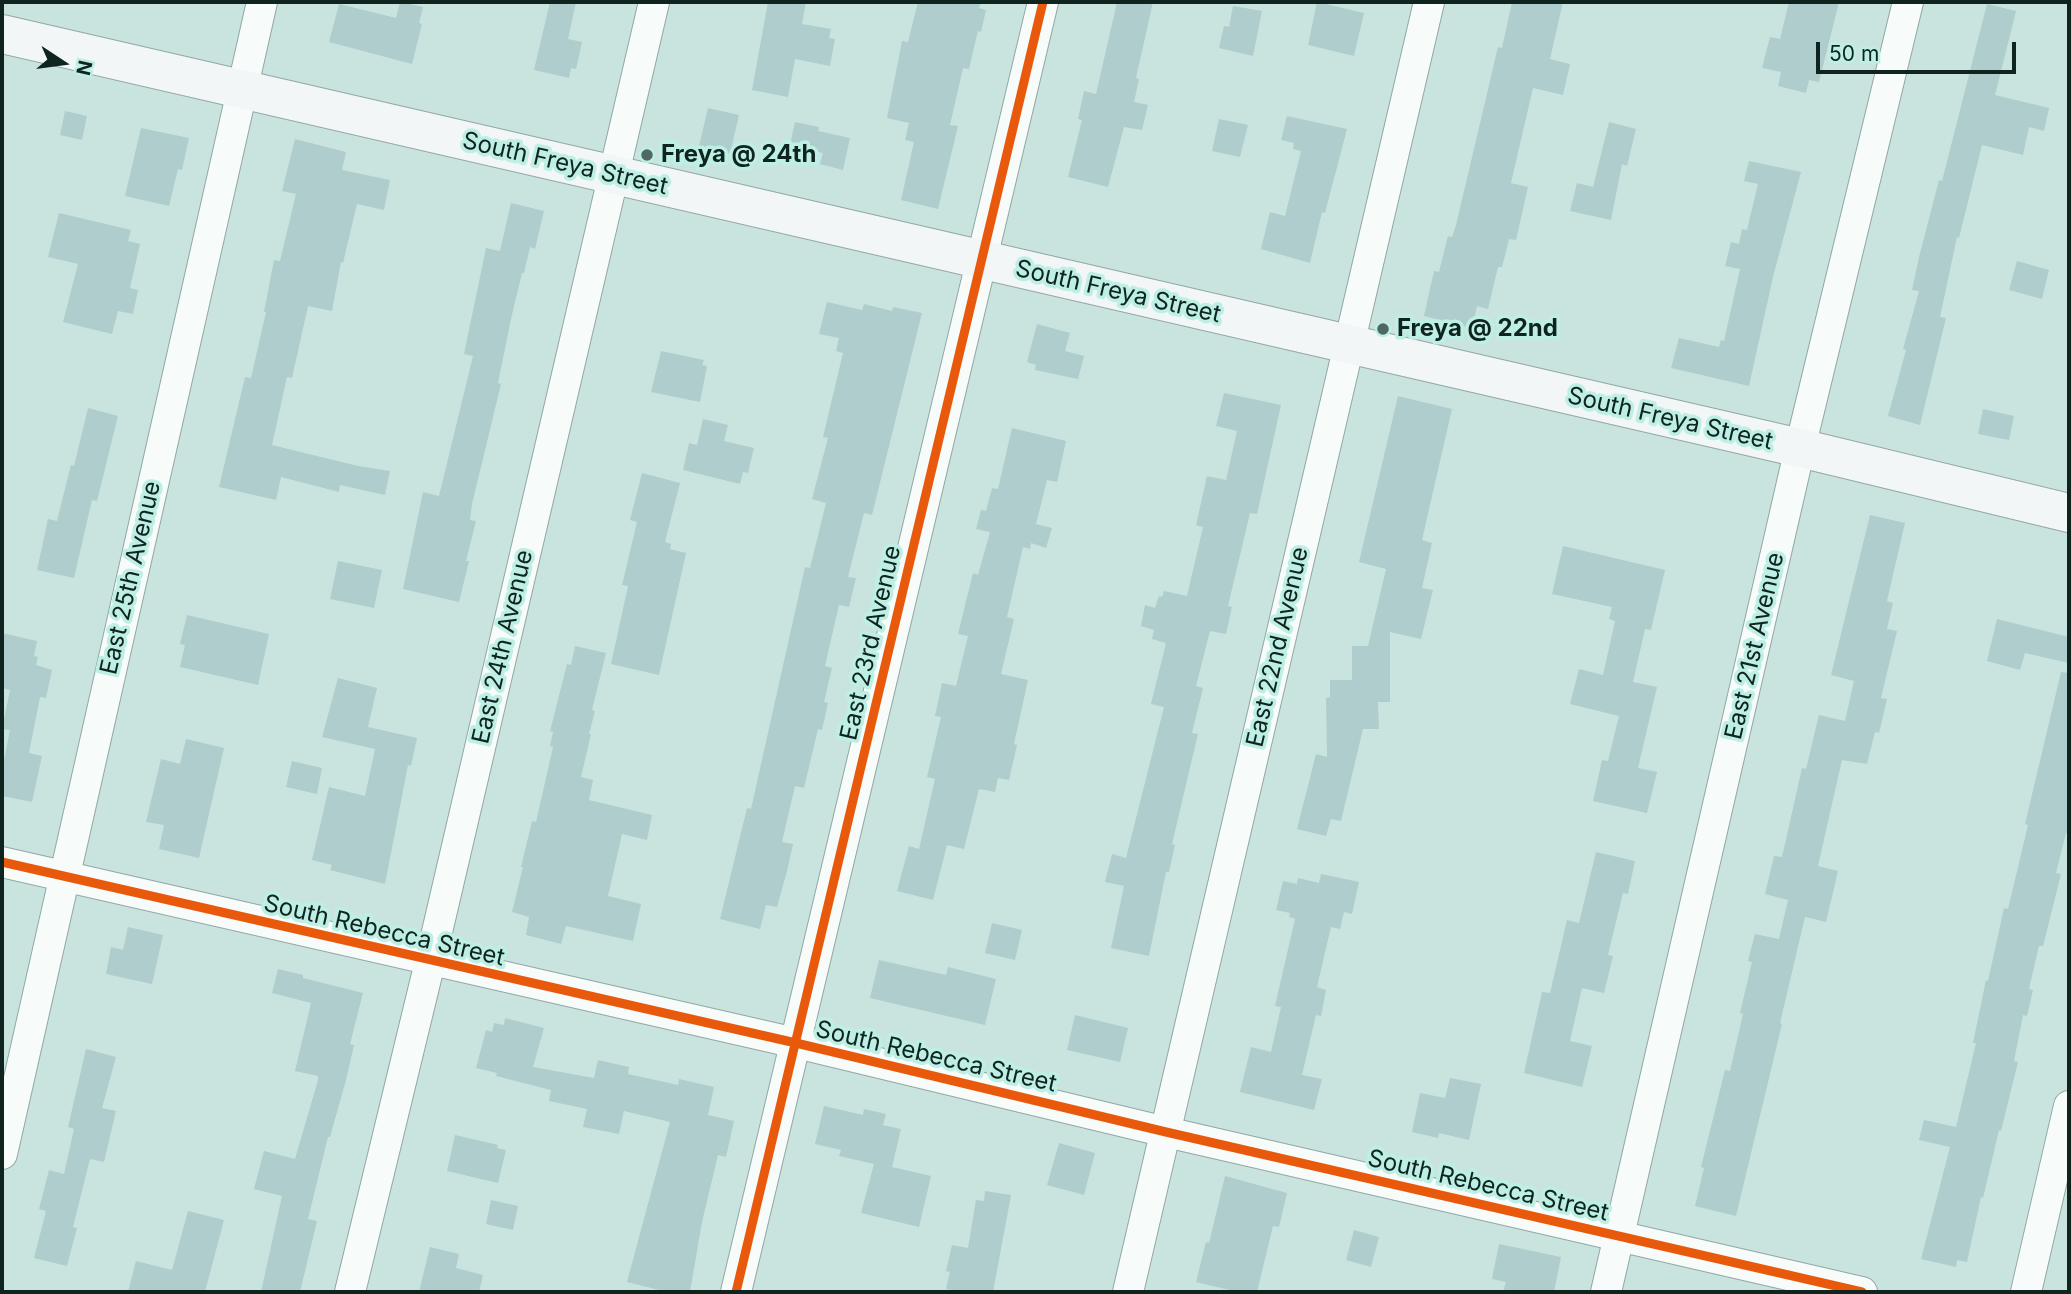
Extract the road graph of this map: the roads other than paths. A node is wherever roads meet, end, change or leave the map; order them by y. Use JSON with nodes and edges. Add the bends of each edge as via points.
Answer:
{"nodes":[{"id":1,"x":262,"y":2,"type":"edge"},
{"id":2,"x":654,"y":2,"type":"edge"},
{"id":3,"x":1044,"y":2,"type":"edge"},
{"id":4,"x":1429,"y":2,"type":"edge"},
{"id":5,"x":1908,"y":2,"type":"edge"},
{"id":6,"x":2,"y":34,"type":"edge"},
{"id":7,"x":242,"y":89,"type":"junction"},
{"id":8,"x":612,"y":175,"type":"junction"},
{"id":9,"x":982,"y":260,"type":"junction"},
{"id":10,"x":1347,"y":345,"type":"junction"},
{"id":11,"x":1800,"y":449,"type":"junction"},
{"id":12,"x":2069,"y":513,"type":"edge"},
{"id":13,"x":2,"y":862,"type":"edge"},
{"id":14,"x":63,"y":876,"type":"junction"},
{"id":15,"x":430,"y":962,"type":"junction"},
{"id":16,"x":796,"y":1044,"type":"junction"},
{"id":17,"x":2069,"y":1106,"type":"edge"},
{"id":18,"x":1166,"y":1132,"type":"junction"},
{"id":19,"x":2,"y":1154,"type":"edge"},
{"id":20,"x":1619,"y":1236,"type":"junction"},
{"id":21,"x":350,"y":1292,"type":"edge"},
{"id":22,"x":736,"y":1292,"type":"edge"},
{"id":23,"x":1128,"y":1292,"type":"edge"},
{"id":24,"x":1606,"y":1292,"type":"edge"},
{"id":25,"x":1862,"y":1292,"type":"edge"},
{"id":26,"x":2026,"y":1292,"type":"edge"}],
"edges":[{"from":1,"to":7,"type":"street","name":"East 25th Avenue"},
{"from":2,"to":8,"type":"street","name":"East 24th Avenue"},
{"from":3,"to":9,"type":"street","name":"East 23rd Avenue"},
{"from":4,"to":10,"type":"street","name":"East 22nd Avenue"},
{"from":5,"to":11,"type":"street","name":"East 21st Avenue"},
{"from":6,"to":7,"type":"main road","name":"South Freya Street"},
{"from":7,"to":8,"type":"main road","name":"South Freya Street"},
{"from":7,"to":14,"type":"street","name":"East 25th Avenue"},
{"from":8,"to":9,"type":"main road","name":"South Freya Street"},
{"from":8,"to":15,"type":"street","name":"East 24th Avenue"},
{"from":9,"to":10,"type":"main road","name":"South Freya Street"},
{"from":9,"to":16,"type":"street","name":"East 23rd Avenue"},
{"from":10,"to":11,"type":"main road","name":"South Freya Street"},
{"from":10,"to":18,"type":"street","name":"East 22nd Avenue"},
{"from":11,"to":12,"type":"main road","name":"South Freya Street"},
{"from":11,"to":20,"type":"street","name":"East 21st Avenue"},
{"from":13,"to":14,"type":"street","name":"South Rebecca Street"},
{"from":14,"to":15,"type":"street","name":"South Rebecca Street"},
{"from":14,"to":19,"type":"street","name":"East 25th Avenue"},
{"from":15,"to":16,"type":"street","name":"South Rebecca Street"},
{"from":15,"to":21,"type":"street","name":"East 24th Avenue"},
{"from":16,"to":18,"type":"street","name":"South Rebecca Street"},
{"from":16,"to":22,"type":"street","name":"East 23rd Avenue"},
{"from":17,"to":26,"type":"street"},
{"from":18,"to":20,"type":"street","name":"South Rebecca Street"},
{"from":18,"to":23,"type":"street","name":"East 22nd Avenue"},
{"from":20,"to":24,"type":"street","name":"East 21st Avenue"},
{"from":20,"to":25,"type":"street","name":"South Rebecca Street"}]}
